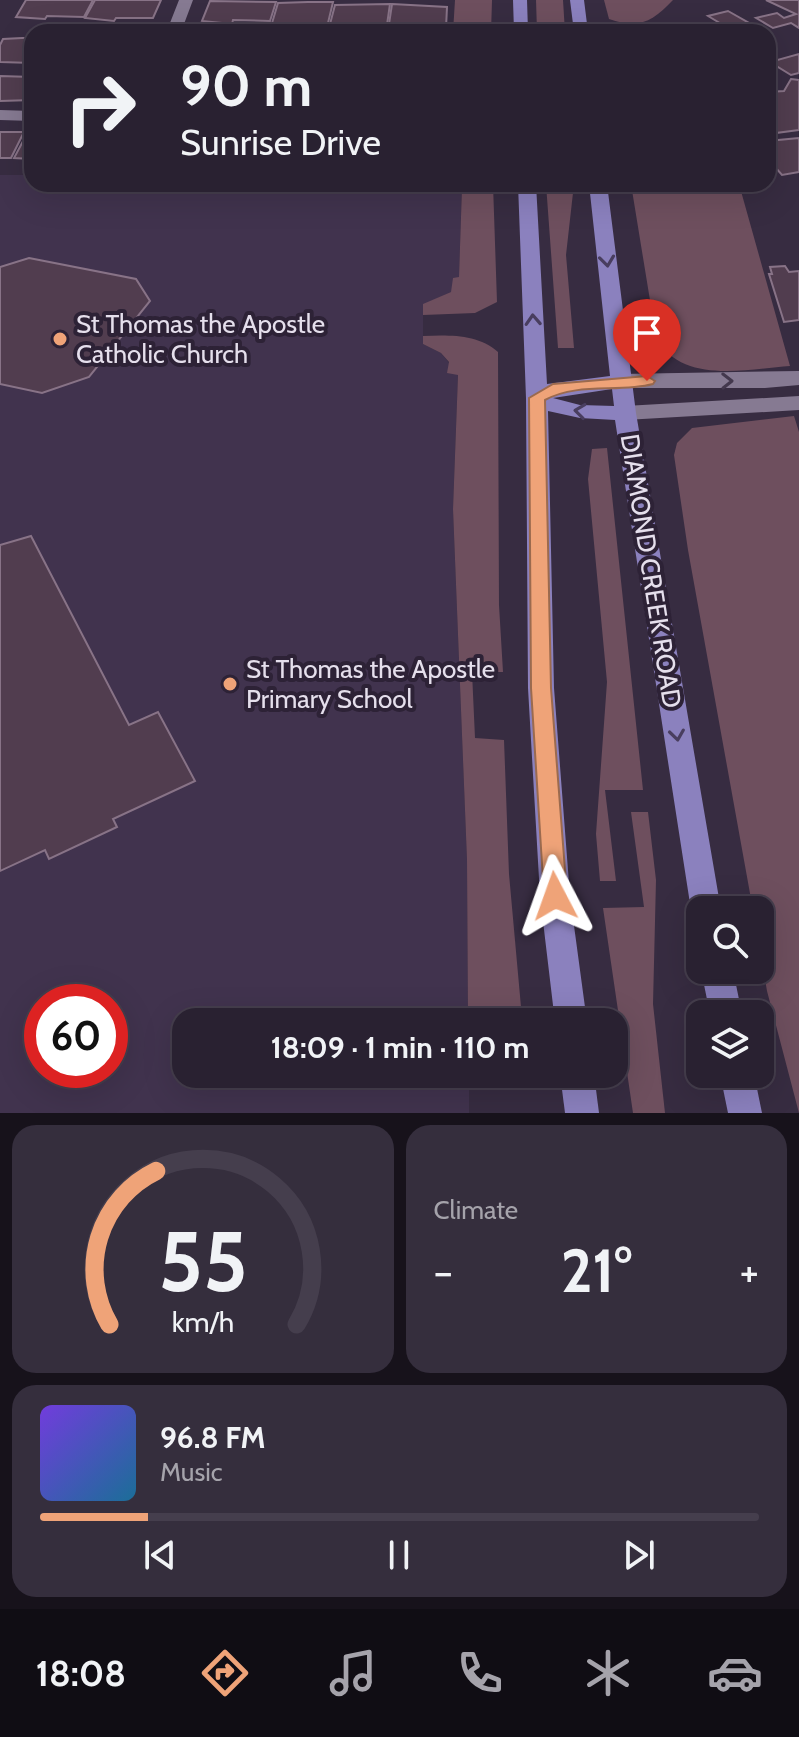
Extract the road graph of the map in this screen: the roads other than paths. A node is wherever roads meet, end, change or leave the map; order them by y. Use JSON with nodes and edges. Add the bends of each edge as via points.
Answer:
{"nodes":[{"id":1,"x":186,"y":0,"type":"edge"},
{"id":2,"x":520,"y":0,"type":"edge"},
{"id":3,"x":577,"y":0,"type":"edge"},
{"id":4,"x":176,"y":24,"type":"edge"},
{"id":5,"x":521,"y":24,"type":"edge"},
{"id":6,"x":580,"y":24,"type":"edge"},
{"id":7,"x":0,"y":115,"type":"edge"},
{"id":8,"x":24,"y":116,"type":"edge"},
{"id":9,"x":527,"y":192,"type":"edge"},
{"id":10,"x":599,"y":192,"type":"edge"},
{"id":11,"x":799,"y":378,"type":"edge"},
{"id":12,"x":621,"y":381,"type":"junction"},
{"id":13,"x":537,"y":398,"type":"junction"},
{"id":14,"x":799,"y":403,"type":"edge"},
{"id":15,"x":625,"y":413,"type":"junction"},
{"id":16,"x":704,"y":896,"type":"edge"},
{"id":17,"x":569,"y":1008,"type":"edge"},
{"id":18,"x":579,"y":1088,"type":"edge"},
{"id":19,"x":740,"y":1088,"type":"edge"},
{"id":20,"x":582,"y":1113,"type":"edge"},
{"id":21,"x":745,"y":1113,"type":"edge"}],
"edges":[{"from":1,"to":4,"type":"street"},
{"from":2,"to":5,"type":"main road"},
{"from":3,"to":6,"type":"main road"},
{"from":7,"to":8,"type":"street"},
{"from":13,"to":9,"type":"main road","one_way":true},
{"from":10,"to":12,"type":"main road","name":"DIAMOND CREEK ROAD","one_way":true},
{"from":12,"to":11,"type":"street","one_way":true},
{"from":12,"to":13,"type":"main road","via":[[553,389]]},
{"from":12,"to":15,"type":"main road","name":"DIAMOND CREEK ROAD"},
{"from":15,"to":13,"type":"main road","one_way":true,"via":[[585,413],[552,407]]},
{"from":13,"to":17,"type":"main road","via":[[541,688],[555,896]]},
{"from":14,"to":15,"type":"street"},
{"from":15,"to":16,"type":"main road","name":"DIAMOND CREEK ROAD","one_way":true},
{"from":18,"to":20,"type":"main road"},
{"from":19,"to":21,"type":"main road"}]}
